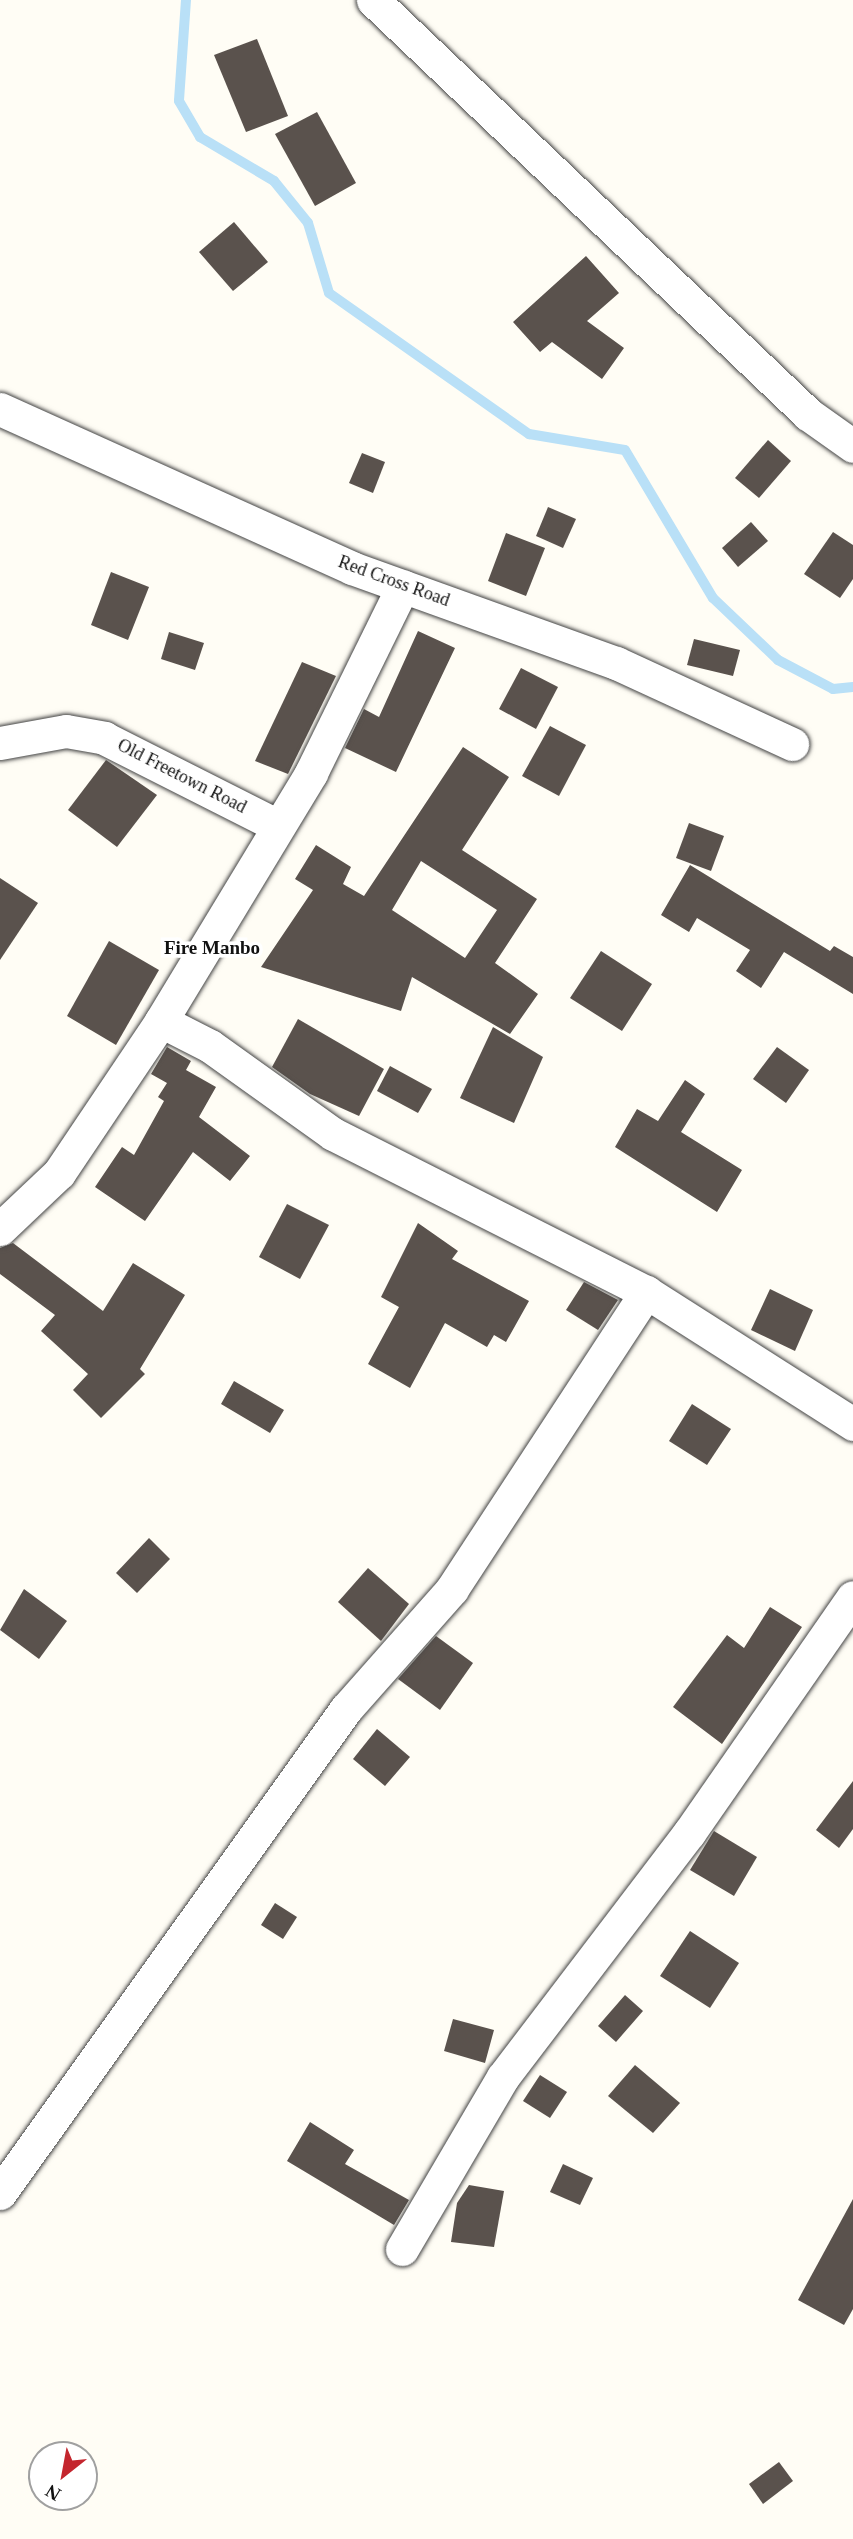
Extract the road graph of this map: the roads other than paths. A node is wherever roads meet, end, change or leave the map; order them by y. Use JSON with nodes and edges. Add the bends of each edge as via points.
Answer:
{"nodes":[{"id":1,"x":373,"y":0,"type":"edge"},
{"id":2,"x":0,"y":410,"type":"edge"},
{"id":3,"x":853,"y":446,"type":"edge"},
{"id":4,"x":403,"y":586,"type":"junction"},
{"id":5,"x":0,"y":743,"type":"edge"},
{"id":6,"x":792,"y":744,"type":"dead end"},
{"id":7,"x":278,"y":826,"type":"junction"},
{"id":8,"x":161,"y":1021,"type":"junction"},
{"id":9,"x":0,"y":1229,"type":"edge"},
{"id":10,"x":646,"y":1293,"type":"junction"},
{"id":11,"x":853,"y":1424,"type":"edge"},
{"id":12,"x":853,"y":1597,"type":"edge"},
{"id":13,"x":0,"y":2193,"type":"edge"},
{"id":14,"x":402,"y":2249,"type":"dead end"}],
"edges":[{"from":1,"to":3,"type":"street","via":[[808,414]]},
{"from":2,"to":4,"type":"street","name":"Red Cross Road"},
{"from":4,"to":6,"type":"street","name":"Red Cross Road","via":[[616,663]]},
{"from":4,"to":7,"type":"street"},
{"from":5,"to":7,"type":"street","name":"Old Freetown Road","via":[[66,731],[104,738]]},
{"from":7,"to":8,"type":"street"},
{"from":8,"to":9,"type":"street","via":[[59,1173]]},
{"from":8,"to":10,"type":"street","via":[[210,1046],[333,1134]]},
{"from":10,"to":11,"type":"street"},
{"from":10,"to":13,"type":"street","via":[[452,1589],[346,1709]]},
{"from":12,"to":14,"type":"street","via":[[689,1833],[503,2077]]}]}
